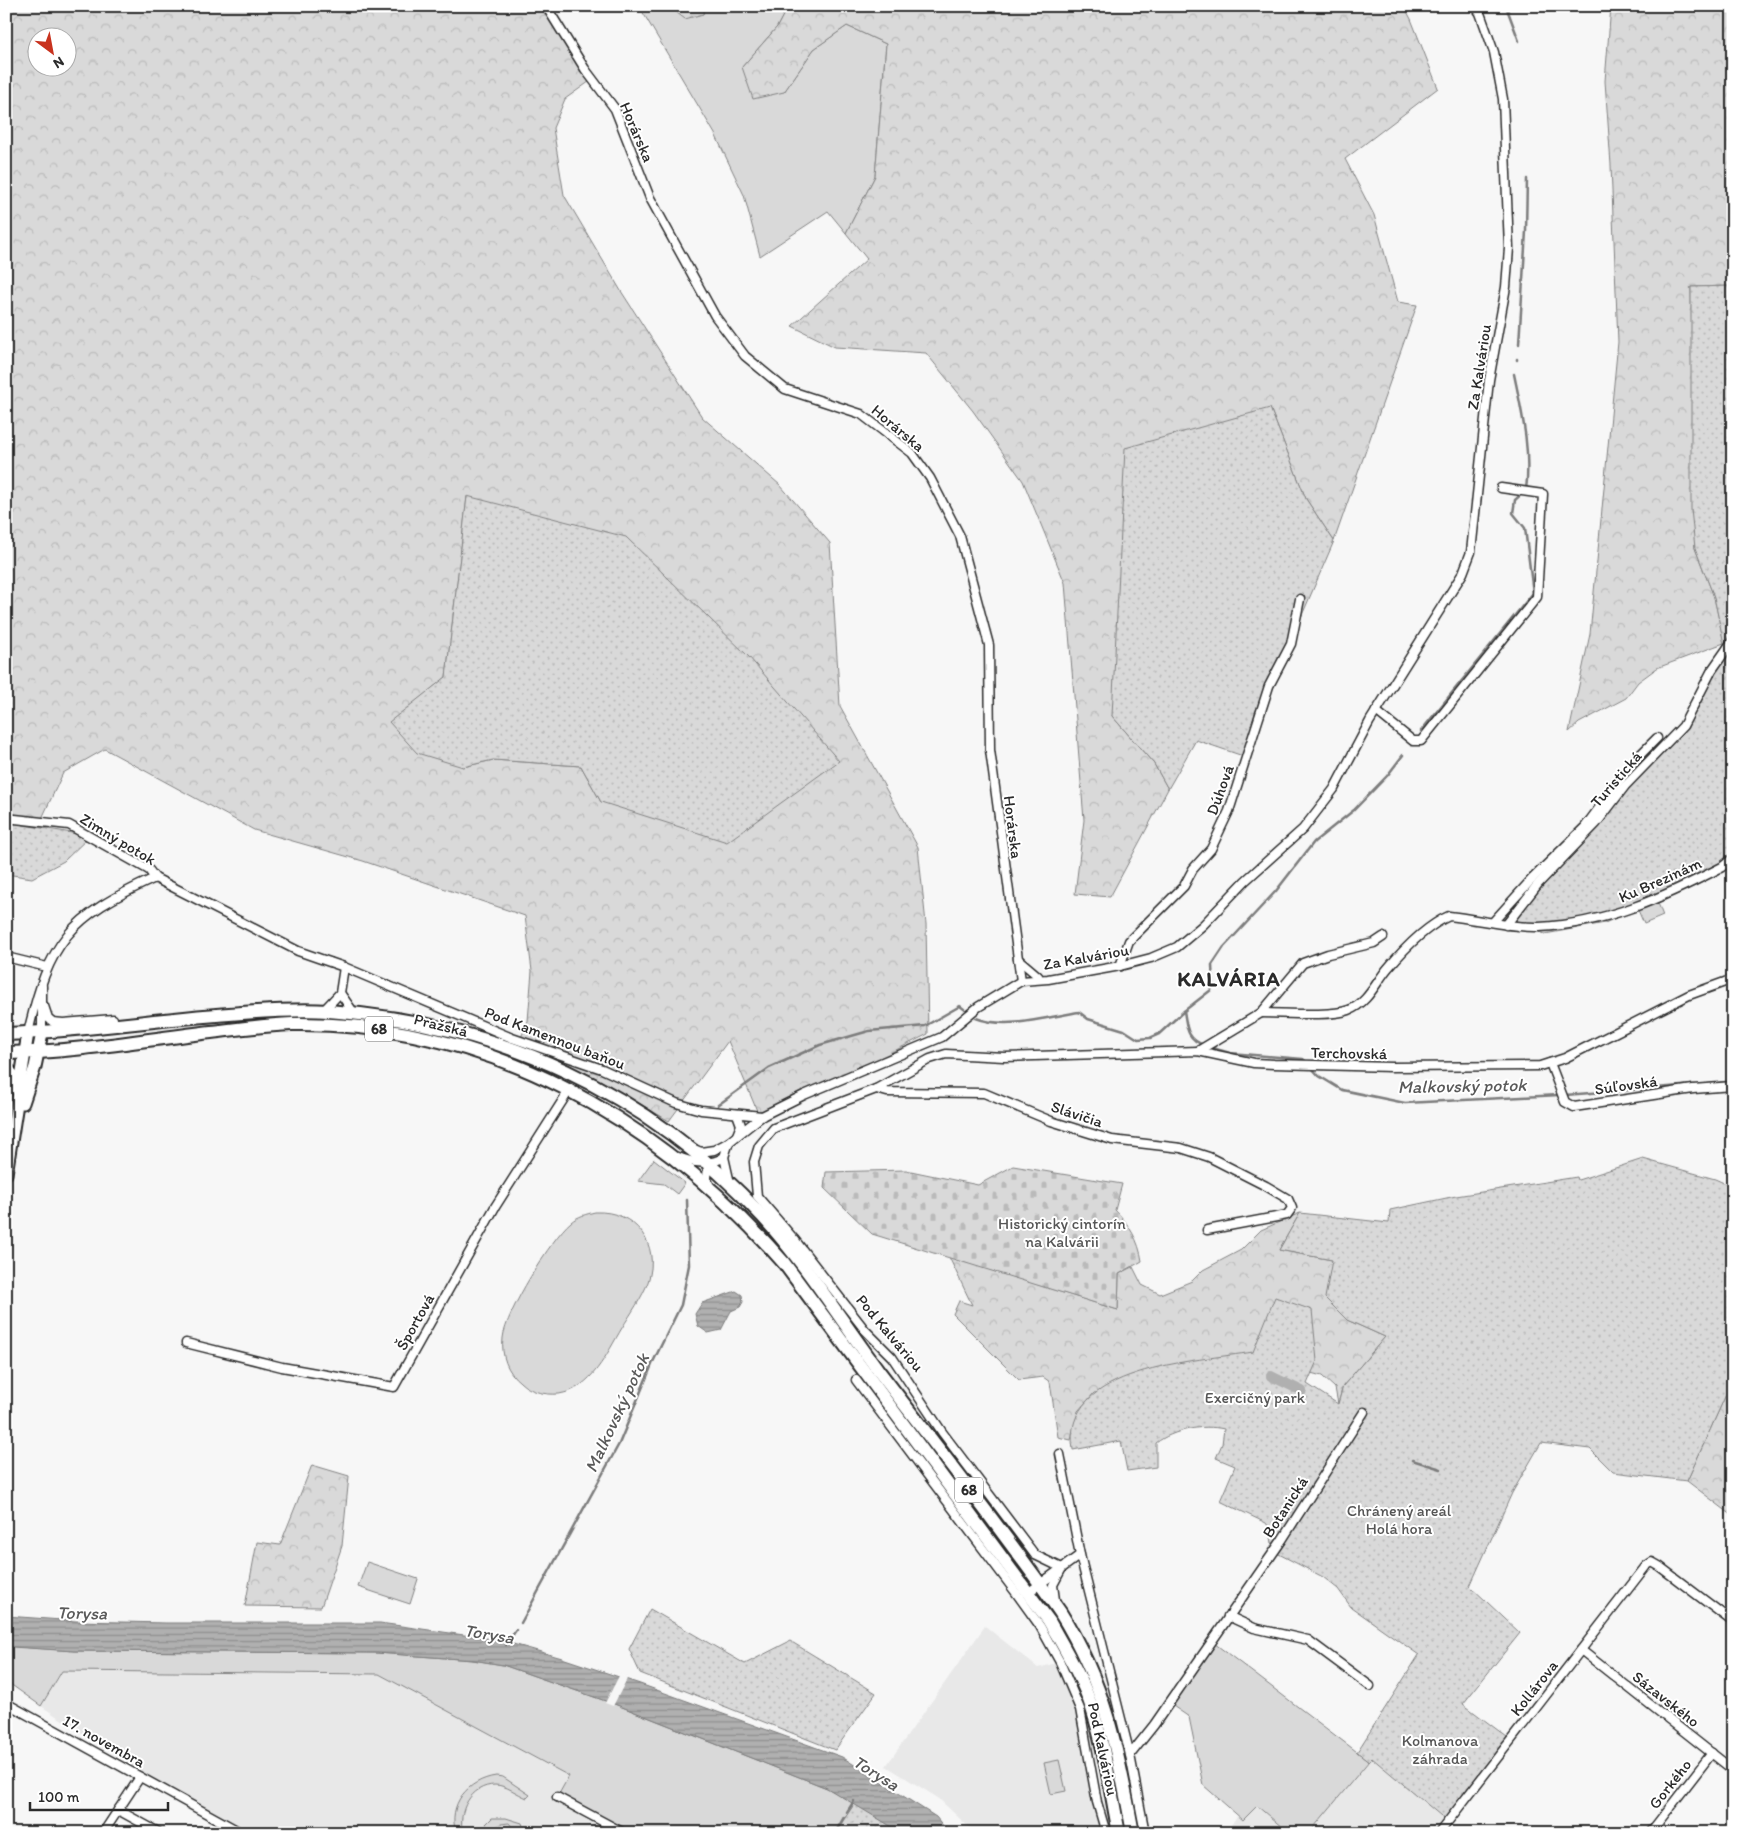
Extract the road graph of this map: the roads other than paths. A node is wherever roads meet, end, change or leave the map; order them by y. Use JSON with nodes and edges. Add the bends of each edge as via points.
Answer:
{"nodes":[{"id":1,"x":546,"y":6,"type":"edge"},
{"id":2,"x":1474,"y":6,"type":"edge"},
{"id":3,"x":1501,"y":488,"type":"dead end"},
{"id":4,"x":1300,"y":599,"type":"dead end"},
{"id":5,"x":1733,"y":640,"type":"edge"},
{"id":6,"x":1376,"y":711,"type":"junction"},
{"id":7,"x":1657,"y":738,"type":"dead end"},
{"id":8,"x":6,"y":818,"type":"edge"},
{"id":9,"x":1733,"y":858,"type":"edge"},
{"id":10,"x":155,"y":878,"type":"junction"},
{"id":11,"x":1493,"y":922,"type":"junction"},
{"id":12,"x":1506,"y":925,"type":"junction"},
{"id":13,"x":1383,"y":938,"type":"dead end"},
{"id":14,"x":6,"y":957,"type":"edge"},
{"id":15,"x":1018,"y":959,"type":"junction"},
{"id":16,"x":1120,"y":966,"type":"junction"},
{"id":17,"x":47,"y":967,"type":"junction"},
{"id":18,"x":344,"y":967,"type":"junction"},
{"id":19,"x":1038,"y":976,"type":"dead end"},
{"id":20,"x":1733,"y":978,"type":"edge"},
{"id":21,"x":42,"y":981,"type":"junction"},
{"id":22,"x":1021,"y":981,"type":"junction"},
{"id":23,"x":340,"y":992,"type":"junction"},
{"id":24,"x":44,"y":1006,"type":"junction"},
{"id":25,"x":324,"y":1010,"type":"junction"},
{"id":26,"x":354,"y":1013,"type":"junction"},
{"id":27,"x":1262,"y":1014,"type":"junction"},
{"id":28,"x":162,"y":1020,"type":"junction"},
{"id":29,"x":42,"y":1033,"type":"junction"},
{"id":30,"x":6,"y":1034,"type":"edge"},
{"id":31,"x":28,"y":1034,"type":"junction"},
{"id":32,"x":942,"y":1037,"type":"junction"},
{"id":33,"x":1200,"y":1048,"type":"junction"},
{"id":34,"x":64,"y":1049,"type":"junction"},
{"id":35,"x":25,"y":1052,"type":"junction"},
{"id":36,"x":39,"y":1052,"type":"junction"},
{"id":37,"x":6,"y":1053,"type":"edge"},
{"id":38,"x":946,"y":1054,"type":"junction"},
{"id":39,"x":1550,"y":1063,"type":"junction"},
{"id":40,"x":6,"y":1067,"type":"edge"},
{"id":41,"x":35,"y":1067,"type":"junction"},
{"id":42,"x":1733,"y":1086,"type":"edge"},
{"id":43,"x":570,"y":1089,"type":"junction"},
{"id":44,"x":876,"y":1089,"type":"junction"},
{"id":45,"x":18,"y":1095,"type":"junction"},
{"id":46,"x":737,"y":1114,"type":"junction"},
{"id":47,"x":762,"y":1116,"type":"junction"},
{"id":48,"x":774,"y":1128,"type":"junction"},
{"id":49,"x":736,"y":1136,"type":"junction"},
{"id":50,"x":13,"y":1138,"type":"junction"},
{"id":51,"x":729,"y":1142,"type":"junction"},
{"id":52,"x":692,"y":1148,"type":"junction"},
{"id":53,"x":714,"y":1150,"type":"junction"},
{"id":54,"x":667,"y":1151,"type":"junction"},
{"id":55,"x":724,"y":1157,"type":"junction"},
{"id":56,"x":708,"y":1162,"type":"junction"},
{"id":57,"x":6,"y":1174,"type":"edge"},
{"id":58,"x":732,"y":1185,"type":"junction"},
{"id":59,"x":710,"y":1187,"type":"junction"},
{"id":60,"x":1207,"y":1230,"type":"dead end"},
{"id":61,"x":186,"y":1344,"type":"dead end"},
{"id":62,"x":856,"y":1380,"type":"dead end"},
{"id":63,"x":1364,"y":1412,"type":"dead end"},
{"id":64,"x":1060,"y":1454,"type":"dead end"},
{"id":65,"x":1080,"y":1555,"type":"junction"},
{"id":66,"x":1062,"y":1568,"type":"junction"},
{"id":67,"x":1040,"y":1584,"type":"junction"},
{"id":68,"x":1029,"y":1592,"type":"junction"},
{"id":69,"x":1060,"y":1612,"type":"junction"},
{"id":70,"x":1228,"y":1616,"type":"junction"},
{"id":71,"x":1733,"y":1622,"type":"edge"},
{"id":72,"x":1581,"y":1650,"type":"junction"},
{"id":73,"x":1370,"y":1686,"type":"dead end"},
{"id":74,"x":6,"y":1703,"type":"edge"},
{"id":75,"x":1712,"y":1753,"type":"junction"},
{"id":76,"x":1130,"y":1755,"type":"junction"},
{"id":77,"x":1733,"y":1770,"type":"edge"},
{"id":78,"x":140,"y":1777,"type":"junction"},
{"id":79,"x":557,"y":1797,"type":"dead end"},
{"id":80,"x":118,"y":1810,"type":"junction"},
{"id":81,"x":103,"y":1833,"type":"edge"},
{"id":82,"x":160,"y":1833,"type":"edge"},
{"id":83,"x":242,"y":1833,"type":"edge"},
{"id":84,"x":624,"y":1833,"type":"edge"},
{"id":85,"x":1106,"y":1833,"type":"edge"},
{"id":86,"x":1119,"y":1833,"type":"edge"},
{"id":87,"x":1133,"y":1833,"type":"edge"},
{"id":88,"x":1145,"y":1833,"type":"edge"},
{"id":89,"x":1439,"y":1833,"type":"edge"},
{"id":90,"x":1650,"y":1833,"type":"edge"}],
"edges":[{"from":1,"to":15,"type":"street","name":"Horárska","via":[[614,108],[650,198],[715,316],[745,356],[785,389],[861,414],[912,453],[930,478],[960,536],[989,644],[990,750]]},
{"from":2,"to":6,"type":"street","name":"Za Kalváriou","via":[[1480,13],[1494,52],[1503,99],[1509,248],[1506,287],[1489,380],[1472,552],[1463,573]]},
{"from":3,"to":6,"type":"street","via":[[1543,494],[1537,597],[1421,741],[1413,741]]},
{"from":4,"to":16,"type":"street","name":"Dúhová","via":[[1291,644],[1269,686],[1229,810],[1211,849],[1192,869],[1184,886],[1130,941]]},
{"from":5,"to":12,"type":"street","name":"Turistická","via":[[1712,670],[1683,726],[1624,786],[1596,824],[1538,884]]},
{"from":6,"to":16,"type":"street","name":"Za Kalváriou","via":[[1334,789],[1303,829],[1177,947]]},
{"from":7,"to":11,"type":"street","name":"Turistická","via":[[1634,761],[1585,827]]},
{"from":8,"to":10,"type":"street","name":"Zimný potok","via":[[68,825],[149,870]]},
{"from":9,"to":12,"type":"street","name":"Ku Brezinám","via":[[1679,889],[1630,910],[1592,920],[1548,926]]},
{"from":10,"to":17,"type":"street","via":[[120,894],[84,917],[61,941]]},
{"from":10,"to":18,"type":"street","name":"Pod Kamennou baňou","via":[[298,951]]},
{"from":11,"to":12,"type":"street","name":"Ku Brezinám"},
{"from":11,"to":27,"type":"street","name":"Ku Brezinám","via":[[1449,916],[1437,922],[1388,968],[1364,1000],[1348,1011]]},
{"from":13,"to":27,"type":"street","via":[[1374,944],[1304,963]]},
{"from":14,"to":17,"type":"street"},
{"from":15,"to":19,"type":"street"},
{"from":15,"to":22,"type":"street","name":"Horárska"},
{"from":16,"to":22,"type":"street","name":"Za Kalváriou"},
{"from":17,"to":21,"type":"street"},
{"from":18,"to":23,"type":"street"},
{"from":18,"to":46,"type":"street","name":"Pod Kamennou baňou","via":[[512,1038],[602,1069],[676,1103],[700,1110]]},
{"from":20,"to":39,"type":"street","name":"Terchovská","via":[[1690,995]]},
{"from":21,"to":24,"type":"street"},
{"from":21,"to":31,"type":"street"},
{"from":22,"to":32,"type":"street","name":"Za Kalváriou","via":[[978,1007]]},
{"from":23,"to":25,"type":"street"},
{"from":23,"to":26,"type":"street"},
{"from":24,"to":28,"type":"street","name":"Pražská","via":[[48,1018],[57,1023]]},
{"from":24,"to":29,"type":"street"},
{"from":25,"to":26,"type":"main road","name":"Pražská","number":"68"},
{"from":25,"to":28,"type":"main road","name":"Pražská","number":"68"},
{"from":26,"to":52,"type":"main road","name":"Pražská","number":"68","via":[[447,1028],[539,1058],[629,1104]]},
{"from":27,"to":33,"type":"street"},
{"from":28,"to":29,"type":"main road","name":"Pražská","number":"68"},
{"from":29,"to":31,"type":"main road","name":"Pražská","number":"68"},
{"from":29,"to":36,"type":"street"},
{"from":30,"to":31,"type":"main road","name":"Pražská","number":"68"},
{"from":31,"to":35,"type":"street"},
{"from":32,"to":38,"type":"street"},
{"from":32,"to":47,"type":"street","name":"Za Kalváriou","via":[[804,1094]]},
{"from":33,"to":38,"type":"street","name":"Terchovská","via":[[1004,1057]]},
{"from":33,"to":39,"type":"street","name":"Terchovská","via":[[1254,1063],[1315,1066],[1392,1068]]},
{"from":34,"to":36,"type":"main road","name":"Pražská","number":"68"},
{"from":34,"to":41,"type":"street","via":[[50,1053]]},
{"from":34,"to":43,"type":"main road","name":"Pražská","number":"68","via":[[253,1027],[330,1024],[408,1033],[445,1042],[509,1061]]},
{"from":35,"to":36,"type":"main road","name":"Pražská","number":"68"},
{"from":35,"to":37,"type":"main road","name":"Pražská","number":"68"},
{"from":35,"to":45,"type":"street"},
{"from":36,"to":41,"type":"street"},
{"from":38,"to":44,"type":"street","name":"Terchovská","via":[[930,1059]]},
{"from":39,"to":42,"type":"street","name":"Súľovská","via":[[1565,1102],[1574,1107]]},
{"from":40,"to":45,"type":"street"},
{"from":41,"to":50,"type":"street"},
{"from":43,"to":54,"type":"main road","name":"Pražská","number":"68"},
{"from":43,"to":61,"type":"street","name":"Športová","via":[[495,1207],[394,1387],[282,1367]]},
{"from":44,"to":48,"type":"street","name":"Slávičia"},
{"from":44,"to":60,"type":"street","name":"Slávičia","via":[[887,1092],[984,1093],[1051,1121],[1112,1140],[1181,1148],[1209,1157],[1266,1186],[1288,1199],[1292,1208],[1287,1215]]},
{"from":45,"to":50,"type":"street"},
{"from":46,"to":47,"type":"street","name":"Pod Kamennou baňou"},
{"from":46,"to":49,"type":"street","via":[[741,1126]]},
{"from":47,"to":48,"type":"street"},
{"from":47,"to":49,"type":"street","name":"Za Kalváriou"},
{"from":48,"to":66,"type":"street","name":"Pod Kalváriou","via":[[759,1146],[754,1162],[757,1196],[865,1330],[892,1357],[942,1432],[1035,1556]]},
{"from":49,"to":51,"type":"street","name":"Za Kalváriou"},
{"from":50,"to":57,"type":"street"},
{"from":51,"to":53,"type":"street","name":"Za Kalváriou"},
{"from":51,"to":55,"type":"street"},
{"from":52,"to":53,"type":"street","via":[[700,1152]]},
{"from":52,"to":56,"type":"main road","name":"Pražská","number":"68"},
{"from":53,"to":56,"type":"street"},
{"from":54,"to":56,"type":"street","via":[[688,1161]]},
{"from":54,"to":59,"type":"main road","name":"Pražská","number":"68"},
{"from":55,"to":56,"type":"street"},
{"from":55,"to":58,"type":"street"},
{"from":56,"to":58,"type":"main road","name":"Pod Kalváriou","number":"68"},
{"from":56,"to":59,"type":"street"},
{"from":58,"to":67,"type":"main road","name":"Pod Kalváriou","number":"68","via":[[794,1254]]},
{"from":59,"to":68,"type":"main road","name":"Pod Kalváriou","number":"68","via":[[784,1263]]},
{"from":62,"to":85,"type":"street","name":"Pod Kalváriou","via":[[1017,1594],[1060,1662],[1080,1709]]},
{"from":63,"to":70,"type":"street","name":"Botanická","via":[[1282,1540]]},
{"from":64,"to":65,"type":"street","name":"Pod Kalváriou"},
{"from":65,"to":66,"type":"street"},
{"from":65,"to":76,"type":"street","name":"Pod Kalváriou"},
{"from":66,"to":67,"type":"street"},
{"from":66,"to":69,"type":"street","via":[[1053,1586]]},
{"from":67,"to":68,"type":"street"},
{"from":67,"to":69,"type":"main road","name":"Pod Kalváriou","number":"68"},
{"from":68,"to":86,"type":"main road","name":"Pod Kalváriou","number":"68","via":[[1074,1664],[1088,1697]]},
{"from":69,"to":87,"type":"main road","name":"Pod Kalváriou","number":"68","via":[[1079,1642],[1097,1684],[1115,1744]]},
{"from":70,"to":73,"type":"street","via":[[1254,1628],[1308,1640]]},
{"from":70,"to":76,"type":"street","name":"Botanická"},
{"from":71,"to":72,"type":"street","name":"Kollárova","via":[[1652,1562]]},
{"from":72,"to":75,"type":"street","name":"Sázavského"},
{"from":72,"to":89,"type":"street","name":"Kollárova"},
{"from":74,"to":78,"type":"street","name":"17. novembra"},
{"from":75,"to":77,"type":"street","name":"Sázavského"},
{"from":75,"to":90,"type":"street","name":"Gorkého"},
{"from":76,"to":88,"type":"street","name":"Pod Kalváriou"},
{"from":78,"to":80,"type":"street"},
{"from":78,"to":83,"type":"street","name":"17. novembra"},
{"from":79,"to":84,"type":"street"},
{"from":80,"to":81,"type":"street"},
{"from":80,"to":82,"type":"street"}]}
